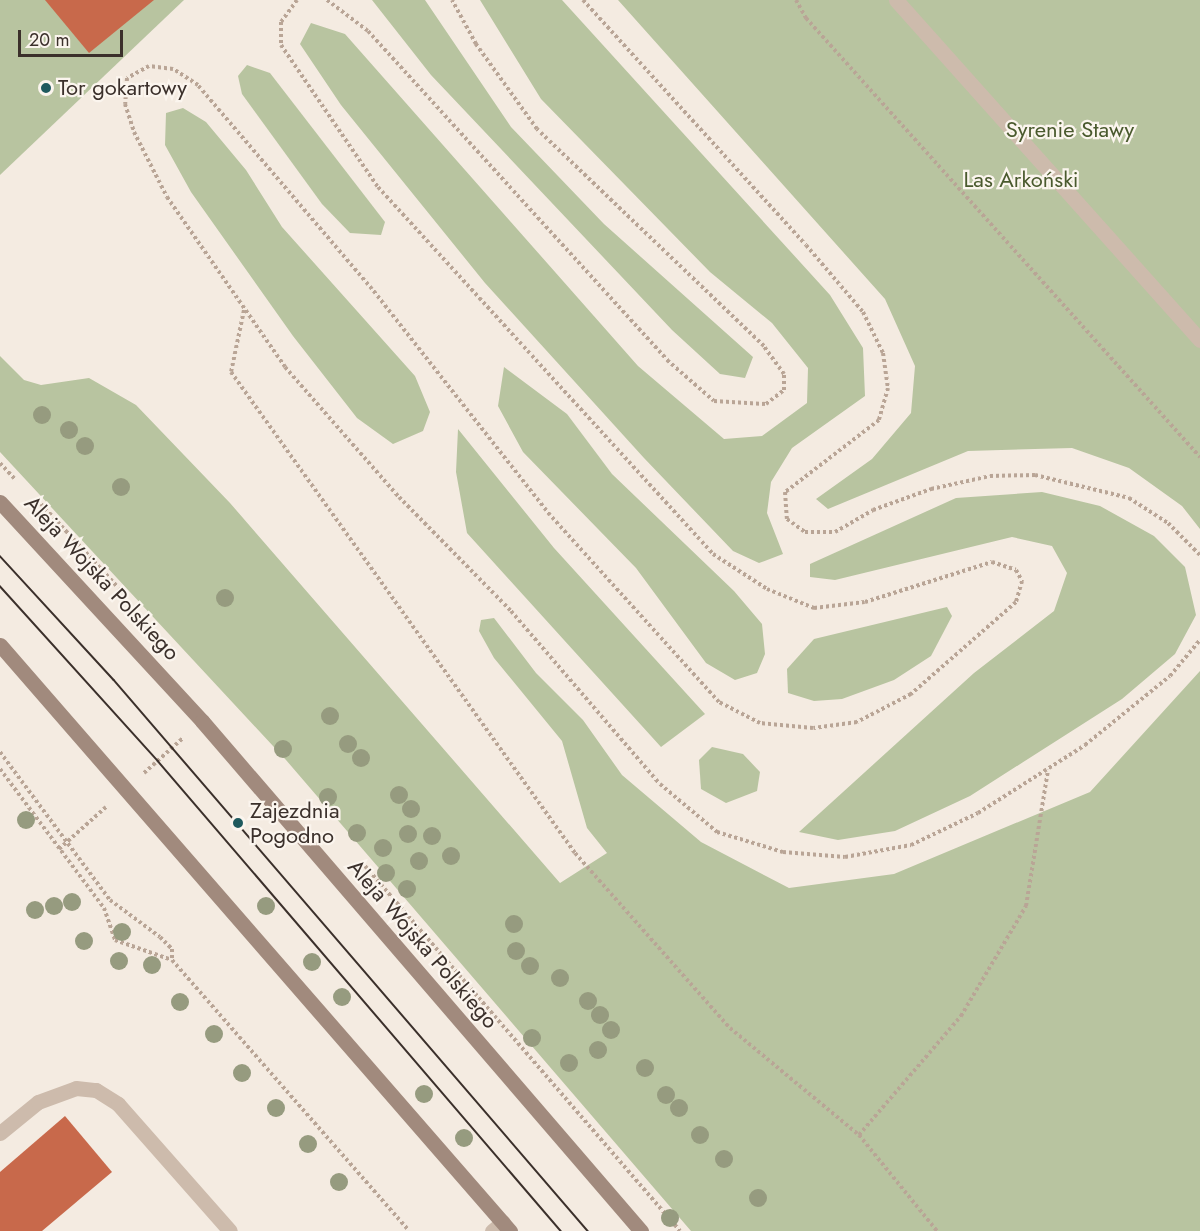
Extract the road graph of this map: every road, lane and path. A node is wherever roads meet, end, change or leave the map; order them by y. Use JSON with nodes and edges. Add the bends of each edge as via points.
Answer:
{"nodes":[{"id":1,"x":297,"y":0,"type":"edge"},
{"id":2,"x":327,"y":0,"type":"edge"},
{"id":3,"x":452,"y":0,"type":"edge"},
{"id":4,"x":583,"y":0,"type":"edge"},
{"id":5,"x":796,"y":0,"type":"edge"},
{"id":6,"x":896,"y":0,"type":"edge"},
{"id":7,"x":244,"y":310,"type":"junction"},
{"id":8,"x":1200,"y":340,"type":"edge"},
{"id":9,"x":1200,"y":457,"type":"edge"},
{"id":10,"x":0,"y":502,"type":"edge"},
{"id":11,"x":1200,"y":555,"type":"edge"},
{"id":12,"x":1200,"y":640,"type":"edge"},
{"id":13,"x":0,"y":645,"type":"edge"},
{"id":14,"x":188,"y":733,"type":"dead end"},
{"id":15,"x":0,"y":752,"type":"edge"},
{"id":16,"x":0,"y":769,"type":"edge"},
{"id":17,"x":1048,"y":769,"type":"junction"},
{"id":18,"x":141,"y":775,"type":"dead end"},
{"id":19,"x":113,"y":801,"type":"dead end"},
{"id":20,"x":69,"y":840,"type":"junction"},
{"id":21,"x":59,"y":849,"type":"junction"},
{"id":22,"x":172,"y":960,"type":"junction"},
{"id":23,"x":0,"y":1133,"type":"edge"},
{"id":24,"x":859,"y":1135,"type":"junction"},
{"id":25,"x":502,"y":1228,"type":"edge"},
{"id":26,"x":230,"y":1231,"type":"edge"},
{"id":27,"x":409,"y":1231,"type":"edge"},
{"id":28,"x":641,"y":1231,"type":"edge"},
{"id":29,"x":937,"y":1231,"type":"edge"}],
"edges":[{"from":1,"to":7,"type":"path","via":[[281,22],[281,45],[378,187],[712,554],[767,589],[814,608],[865,602],[992,562],[1016,570],[1022,581],[1016,602],[910,694],[857,722],[813,728],[760,723],[719,702],[550,515],[242,133],[198,85],[173,69],[149,66],[127,78],[125,104],[134,132],[181,220]]},
{"from":2,"to":3,"type":"path","via":[[368,31],[667,360],[706,394],[742,406],[766,404],[784,390],[784,374],[764,346],[537,129],[476,44]]},
{"from":4,"to":11,"type":"path","via":[[863,312],[883,353],[888,388],[879,420],[785,492],[787,519],[805,532],[835,532],[873,510],[931,489],[990,476],[1035,475],[1129,498],[1168,523]]},
{"from":5,"to":9,"type":"path","via":[[814,27]]},
{"from":6,"to":8,"type":"street"},
{"from":7,"to":17,"type":"path","via":[[285,367],[399,497],[511,611],[660,784],[717,832],[783,852],[845,857],[910,845],[978,813]]},
{"from":7,"to":24,"type":"path","via":[[231,372],[575,853],[730,1028]]},
{"from":10,"to":28,"type":"main road","name":"Aleja Wojska Polskiego","via":[[210,730]]},
{"from":12,"to":17,"type":"path","via":[[1170,676]]},
{"from":13,"to":25,"type":"main road"},
{"from":14,"to":18,"type":"path"},
{"from":15,"to":20,"type":"path"},
{"from":16,"to":21,"type":"path"},
{"from":17,"to":24,"type":"path","via":[[1026,906],[961,1016]]},
{"from":19,"to":20,"type":"path"},
{"from":20,"to":21,"type":"path"},
{"from":20,"to":22,"type":"path","via":[[110,900],[160,937],[172,949]]},
{"from":21,"to":22,"type":"path","via":[[104,908],[115,940]]},
{"from":22,"to":27,"type":"path"},
{"from":23,"to":26,"type":"street","via":[[38,1102],[76,1088],[96,1090],[118,1104]]},
{"from":24,"to":29,"type":"path"}]}
